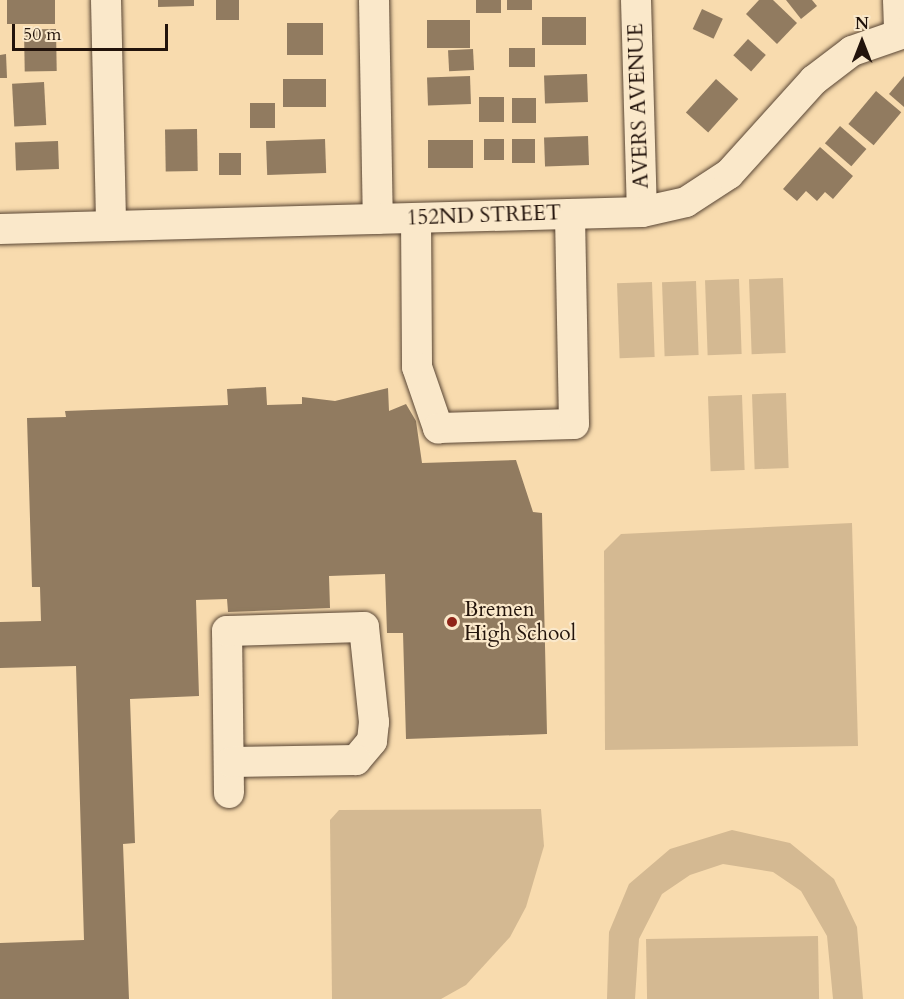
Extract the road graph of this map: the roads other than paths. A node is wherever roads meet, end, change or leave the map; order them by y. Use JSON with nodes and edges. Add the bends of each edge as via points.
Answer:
{"nodes":[{"id":1,"x":106,"y":0,"type":"edge"},
{"id":2,"x":374,"y":0,"type":"edge"},
{"id":3,"x":636,"y":0,"type":"edge"},
{"id":4,"x":898,"y":0,"type":"edge"},
{"id":5,"x":901,"y":33,"type":"edge"},
{"id":6,"x":642,"y":212,"type":"junction"},
{"id":7,"x":570,"y":214,"type":"junction"},
{"id":8,"x":416,"y":218,"type":"junction"},
{"id":9,"x":378,"y":219,"type":"junction"},
{"id":10,"x":111,"y":226,"type":"junction"},
{"id":11,"x":0,"y":229,"type":"edge"},
{"id":12,"x":231,"y":762,"type":"junction"},
{"id":13,"x":228,"y":793,"type":"dead end"}],
"edges":[{"from":1,"to":10,"type":"street"},
{"from":2,"to":9,"type":"street"},
{"from":3,"to":6,"type":"street","name":"AVERS AVENUE"},
{"from":4,"to":5,"type":"street"},
{"from":5,"to":6,"type":"street","name":"152ND STREET","via":[[852,51],[814,80],[729,174],[686,202]]},
{"from":6,"to":7,"type":"street","name":"152ND STREET"},
{"from":7,"to":8,"type":"street","name":"152ND STREET"},
{"from":7,"to":8,"type":"street","via":[[574,424],[438,428],[417,367]]},
{"from":8,"to":9,"type":"street","name":"152ND STREET"},
{"from":9,"to":10,"type":"street","name":"152ND STREET"},
{"from":10,"to":11,"type":"street","name":"152ND STREET"},
{"from":12,"to":12,"type":"street","via":[[356,760],[372,741],[374,722],[364,627],[227,631]]},
{"from":12,"to":13,"type":"street"}]}
